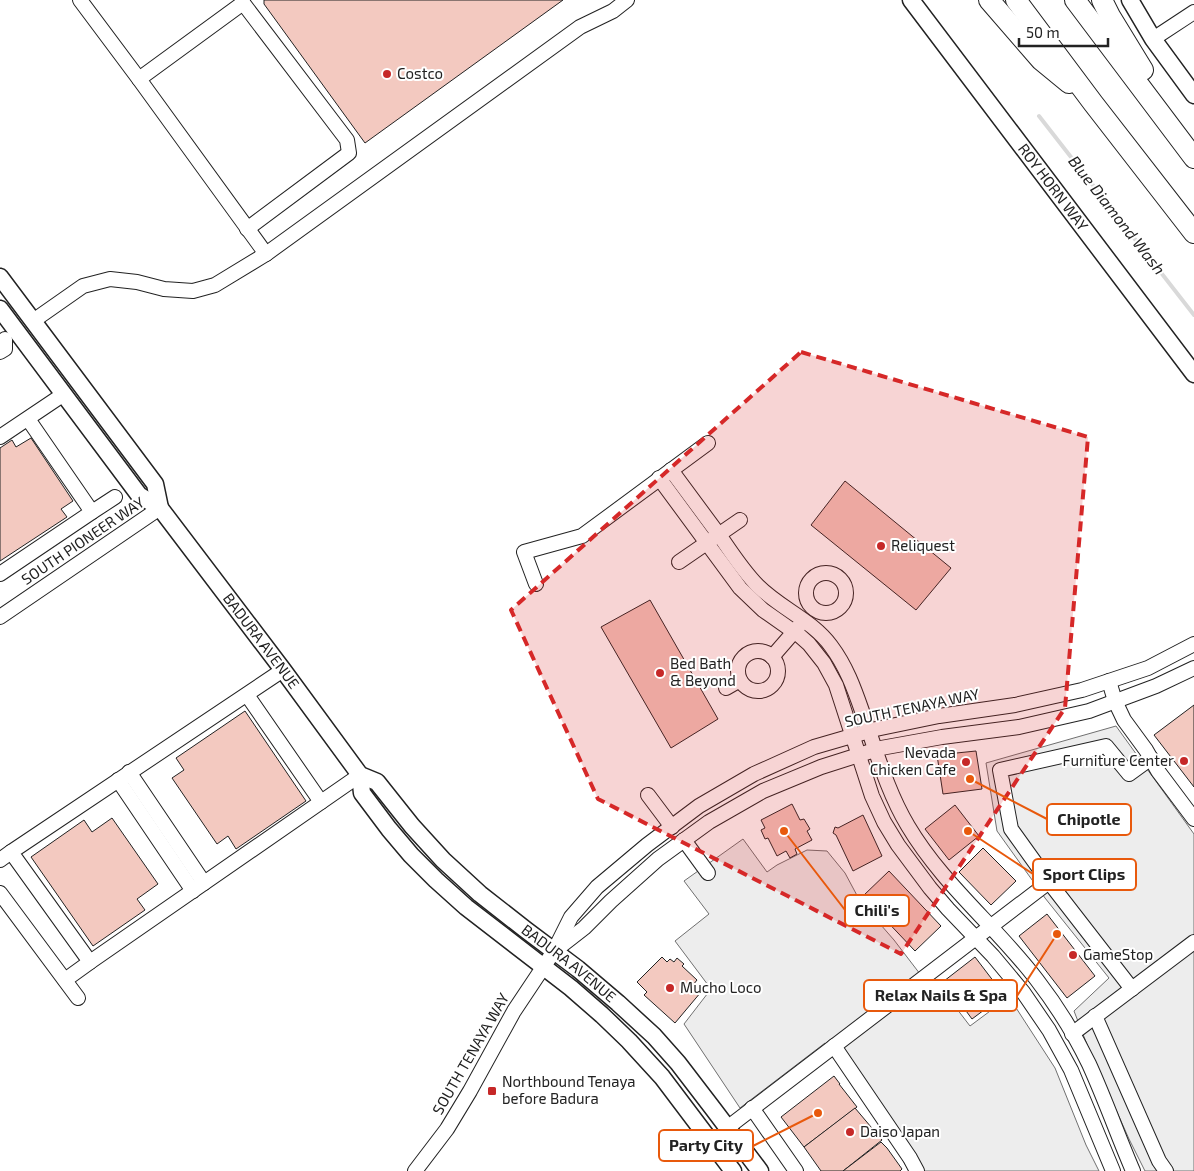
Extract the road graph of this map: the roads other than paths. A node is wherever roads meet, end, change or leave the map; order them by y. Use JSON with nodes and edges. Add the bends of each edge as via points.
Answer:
{"nodes":[{"id":1,"x":80,"y":0,"type":"edge"},
{"id":2,"x":627,"y":0,"type":"edge"},
{"id":3,"x":911,"y":0,"type":"edge"},
{"id":4,"x":989,"y":0,"type":"edge"},
{"id":5,"x":1016,"y":0,"type":"edge"},
{"id":6,"x":1076,"y":0,"type":"edge"},
{"id":7,"x":1102,"y":0,"type":"edge"},
{"id":8,"x":1130,"y":0,"type":"edge"},
{"id":9,"x":243,"y":1,"type":"edge"},
{"id":10,"x":1194,"y":12,"type":"edge"},
{"id":11,"x":1153,"y":39,"type":"junction"},
{"id":12,"x":138,"y":79,"type":"junction"},
{"id":13,"x":1194,"y":95,"type":"edge"},
{"id":14,"x":1093,"y":103,"type":"junction"},
{"id":15,"x":1194,"y":149,"type":"edge"},
{"id":16,"x":1194,"y":158,"type":"edge"},
{"id":17,"x":247,"y":229,"type":"junction"},
{"id":18,"x":1194,"y":233,"type":"edge"},
{"id":19,"x":266,"y":254,"type":"junction"},
{"id":20,"x":0,"y":277,"type":"edge"},
{"id":21,"x":0,"y":309,"type":"edge"},
{"id":22,"x":32,"y":321,"type":"junction"},
{"id":23,"x":6,"y":340,"type":"edge"},
{"id":24,"x":1194,"y":374,"type":"edge"},
{"id":25,"x":64,"y":394,"type":"junction"},
{"id":26,"x":28,"y":419,"type":"junction"},
{"id":27,"x":0,"y":437,"type":"edge"},
{"id":28,"x":708,"y":443,"type":"dead end"},
{"id":29,"x":671,"y":470,"type":"junction"},
{"id":30,"x":659,"y":478,"type":"junction"},
{"id":31,"x":115,"y":497,"type":"dead end"},
{"id":32,"x":160,"y":508,"type":"junction"},
{"id":33,"x":92,"y":512,"type":"junction"},
{"id":34,"x":740,"y":520,"type":"dead end"},
{"id":35,"x":719,"y":535,"type":"junction"},
{"id":36,"x":706,"y":543,"type":"junction"},
{"id":37,"x":679,"y":562,"type":"dead end"},
{"id":38,"x":0,"y":574,"type":"edge"},
{"id":39,"x":536,"y":584,"type":"dead end"},
{"id":40,"x":814,"y":608,"type":"dead end"},
{"id":41,"x":0,"y":617,"type":"edge"},
{"id":42,"x":804,"y":620,"type":"junction"},
{"id":43,"x":794,"y":632,"type":"junction"},
{"id":44,"x":1194,"y":644,"type":"edge"},
{"id":45,"x":772,"y":657,"type":"junction"},
{"id":46,"x":1194,"y":668,"type":"edge"},
{"id":47,"x":283,"y":670,"type":"junction"},
{"id":48,"x":740,"y":680,"type":"junction"},
{"id":49,"x":1109,"y":681,"type":"junction"},
{"id":50,"x":726,"y":688,"type":"dead end"},
{"id":51,"x":247,"y":695,"type":"junction"},
{"id":52,"x":1115,"y":701,"type":"junction"},
{"id":53,"x":869,"y":731,"type":"junction"},
{"id":54,"x":852,"y":736,"type":"junction"},
{"id":55,"x":876,"y":750,"type":"junction"},
{"id":56,"x":858,"y":755,"type":"junction"},
{"id":57,"x":1151,"y":758,"type":"junction"},
{"id":58,"x":360,"y":775,"type":"junction"},
{"id":59,"x":124,"y":776,"type":"junction"},
{"id":60,"x":648,"y":795,"type":"dead end"},
{"id":61,"x":321,"y":802,"type":"junction"},
{"id":62,"x":1194,"y":819,"type":"edge"},
{"id":63,"x":672,"y":826,"type":"junction"},
{"id":64,"x":684,"y":840,"type":"junction"},
{"id":65,"x":5,"y":856,"type":"edge"},
{"id":66,"x":708,"y":873,"type":"dead end"},
{"id":67,"x":1049,"y":882,"type":"junction"},
{"id":68,"x":198,"y":887,"type":"junction"},
{"id":69,"x":0,"y":893,"type":"edge"},
{"id":70,"x":990,"y":927,"type":"junction"},
{"id":71,"x":976,"y":938,"type":"junction"},
{"id":72,"x":1194,"y":942,"type":"edge"},
{"id":73,"x":554,"y":951,"type":"junction"},
{"id":74,"x":90,"y":962,"type":"junction"},
{"id":75,"x":543,"y":967,"type":"junction"},
{"id":76,"x":66,"y":980,"type":"junction"},
{"id":77,"x":1132,"y":989,"type":"junction"},
{"id":78,"x":78,"y":998,"type":"dead end"},
{"id":79,"x":1095,"y":1016,"type":"junction"},
{"id":80,"x":1072,"y":1034,"type":"junction"},
{"id":81,"x":834,"y":1046,"type":"junction"},
{"id":82,"x":752,"y":1108,"type":"junction"},
{"id":83,"x":727,"y":1128,"type":"junction"},
{"id":84,"x":415,"y":1171,"type":"edge"},
{"id":85,"x":734,"y":1171,"type":"edge"},
{"id":86,"x":760,"y":1171,"type":"edge"},
{"id":87,"x":796,"y":1171,"type":"edge"},
{"id":88,"x":917,"y":1171,"type":"edge"},
{"id":89,"x":1113,"y":1171,"type":"edge"},
{"id":90,"x":1133,"y":1171,"type":"edge"},
{"id":91,"x":1166,"y":1171,"type":"edge"}],
"edges":[{"from":1,"to":12,"type":"street"},
{"from":2,"to":19,"type":"street","via":[[580,27]]},
{"from":3,"to":24,"type":"main road","name":"ROY HORN WAY"},
{"from":4,"to":14,"type":"highway","via":[[1041,60]]},
{"from":5,"to":14,"type":"highway"},
{"from":6,"to":16,"type":"highway"},
{"from":7,"to":15,"type":"highway"},
{"from":8,"to":11,"type":"main road"},
{"from":9,"to":12,"type":"street"},
{"from":9,"to":17,"type":"street","via":[[347,140],[349,153]]},
{"from":10,"to":11,"type":"street"},
{"from":11,"to":13,"type":"main road"},
{"from":12,"to":17,"type":"street"},
{"from":14,"to":18,"type":"highway"},
{"from":17,"to":19,"type":"street"},
{"from":19,"to":22,"type":"street","via":[[216,285],[193,292],[110,278],[82,286]]},
{"from":20,"to":22,"type":"main road","name":"BADURA AVENUE"},
{"from":21,"to":23,"type":"main road","name":"BADURA AVENUE"},
{"from":22,"to":23,"type":"main road"},
{"from":22,"to":32,"type":"main road","name":"BADURA AVENUE","via":[[154,484]]},
{"from":23,"to":25,"type":"main road","name":"BADURA AVENUE"},
{"from":25,"to":26,"type":"street"},
{"from":25,"to":32,"type":"main road","name":"BADURA AVENUE","via":[[139,494]]},
{"from":26,"to":27,"type":"street"},
{"from":26,"to":33,"type":"street"},
{"from":28,"to":29,"type":"street"},
{"from":29,"to":30,"type":"street"},
{"from":29,"to":35,"type":"street"},
{"from":30,"to":36,"type":"street"},
{"from":30,"to":39,"type":"street","via":[[582,536],[524,552]]},
{"from":31,"to":33,"type":"street"},
{"from":32,"to":41,"type":"street","name":"SOUTH PIONEER WAY"},
{"from":32,"to":47,"type":"main road","name":"BADURA AVENUE"},
{"from":33,"to":38,"type":"street"},
{"from":34,"to":35,"type":"street"},
{"from":35,"to":36,"type":"street"},
{"from":35,"to":42,"type":"street","via":[[760,588]]},
{"from":36,"to":37,"type":"street"},
{"from":36,"to":43,"type":"street","via":[[751,600]]},
{"from":40,"to":42,"type":"street"},
{"from":42,"to":43,"type":"street"},
{"from":42,"to":53,"type":"street","via":[[825,638],[841,661]]},
{"from":43,"to":45,"type":"street"},
{"from":43,"to":54,"type":"street","via":[[817,653],[830,674]]},
{"from":44,"to":49,"type":"street","name":"SOUTH TENAYA WAY","via":[[1148,668]]},
{"from":45,"to":48,"type":"street","via":[[761,651],[748,653],[738,668]]},
{"from":45,"to":48,"type":"street","via":[[776,662],[777,676],[770,687],[750,689]]},
{"from":46,"to":52,"type":"street","name":"SOUTH TENAYA WAY"},
{"from":47,"to":51,"type":"street"},
{"from":47,"to":58,"type":"main road","name":"BADURA AVENUE"},
{"from":48,"to":50,"type":"street"},
{"from":49,"to":52,"type":"street"},
{"from":49,"to":53,"type":"street","name":"SOUTH TENAYA WAY","via":[[1015,705]]},
{"from":51,"to":59,"type":"street"},
{"from":51,"to":61,"type":"street"},
{"from":52,"to":55,"type":"street","name":"SOUTH TENAYA WAY","via":[[1088,711],[1019,727]]},
{"from":52,"to":57,"type":"street","via":[[1124,720]]},
{"from":53,"to":54,"type":"street","name":"SOUTH TENAYA WAY"},
{"from":53,"to":55,"type":"street"},
{"from":54,"to":56,"type":"street"},
{"from":54,"to":63,"type":"street","name":"SOUTH TENAYA WAY","via":[[814,748],[754,774]]},
{"from":55,"to":56,"type":"street","name":"SOUTH TENAYA WAY"},
{"from":55,"to":70,"type":"street","via":[[889,790],[913,835],[944,876]]},
{"from":56,"to":64,"type":"street","name":"SOUTH TENAYA WAY","via":[[763,791],[708,822]]},
{"from":56,"to":71,"type":"street","via":[[872,796],[898,845],[930,888]]},
{"from":57,"to":62,"type":"street"},
{"from":57,"to":67,"type":"street","via":[[1129,774],[1106,746],[1000,770],[1011,829]]},
{"from":58,"to":61,"type":"street"},
{"from":58,"to":73,"type":"main road","name":"BADURA AVENUE","via":[[377,782],[443,860],[480,894]]},
{"from":58,"to":75,"type":"main road","name":"BADURA AVENUE","via":[[362,793],[412,855],[466,907]]},
{"from":59,"to":65,"type":"street"},
{"from":59,"to":68,"type":"street"},
{"from":60,"to":63,"type":"street"},
{"from":61,"to":68,"type":"street"},
{"from":63,"to":73,"type":"street","name":"SOUTH TENAYA WAY","via":[[597,888],[571,917]]},
{"from":64,"to":66,"type":"street"},
{"from":64,"to":73,"type":"street","name":"SOUTH TENAYA WAY"},
{"from":65,"to":74,"type":"street"},
{"from":67,"to":70,"type":"street"},
{"from":67,"to":77,"type":"street"},
{"from":68,"to":74,"type":"street"},
{"from":69,"to":76,"type":"street"},
{"from":70,"to":71,"type":"street"},
{"from":70,"to":80,"type":"street","via":[[1038,980]]},
{"from":71,"to":81,"type":"street"},
{"from":71,"to":89,"type":"street","via":[[1023,992],[1049,1030],[1071,1070]]},
{"from":72,"to":77,"type":"street"},
{"from":73,"to":75,"type":"street","name":"SOUTH TENAYA WAY"},
{"from":73,"to":83,"type":"main road","name":"BADURA AVENUE","via":[[578,968],[654,1036]]},
{"from":74,"to":76,"type":"street"},
{"from":75,"to":84,"type":"street","name":"SOUTH TENAYA WAY","via":[[514,1011],[447,1129]]},
{"from":75,"to":85,"type":"main road","name":"BADURA AVENUE","via":[[629,1041],[662,1077]]},
{"from":76,"to":78,"type":"street"},
{"from":77,"to":79,"type":"street"},
{"from":79,"to":80,"type":"street"},
{"from":79,"to":91,"type":"street"},
{"from":80,"to":90,"type":"street","via":[[1088,1062]]},
{"from":81,"to":82,"type":"street"},
{"from":81,"to":88,"type":"street"},
{"from":82,"to":83,"type":"street"},
{"from":82,"to":87,"type":"street"},
{"from":83,"to":86,"type":"main road","name":"BADURA AVENUE"}]}
